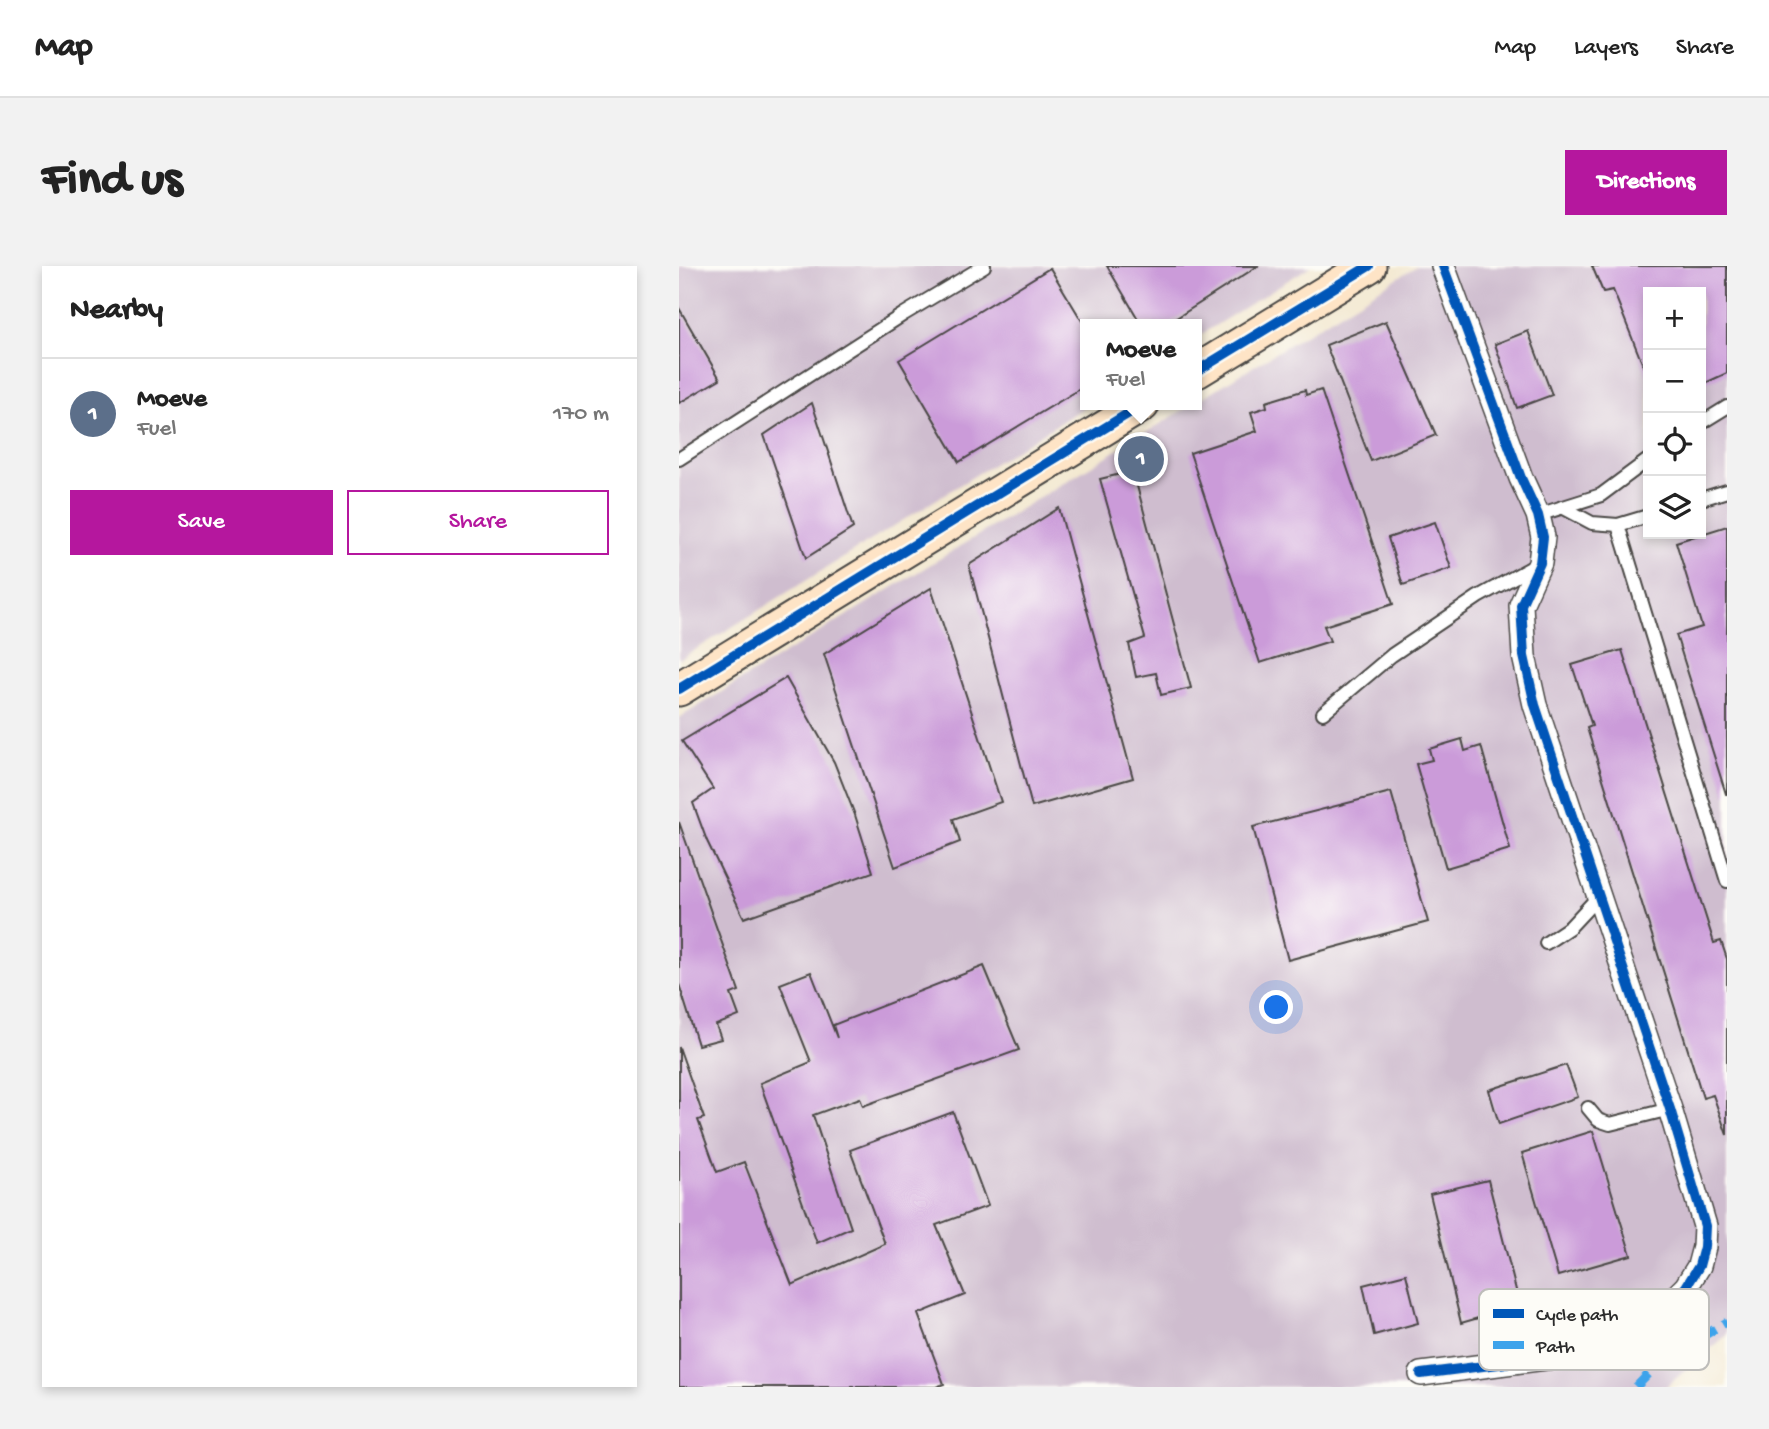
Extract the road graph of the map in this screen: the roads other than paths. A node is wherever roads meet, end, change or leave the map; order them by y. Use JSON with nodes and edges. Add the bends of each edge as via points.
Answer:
{"nodes":[{"id":1,"x":984,"y":266,"type":"edge"},
{"id":2,"x":1369,"y":266,"type":"edge"},
{"id":3,"x":1443,"y":266,"type":"edge"},
{"id":4,"x":1202,"y":368,"type":"edge"},
{"id":5,"x":1727,"y":407,"type":"edge"},
{"id":6,"x":1134,"y":410,"type":"edge"},
{"id":7,"x":1706,"y":420,"type":"edge"},
{"id":8,"x":679,"y":459,"type":"edge"},
{"id":9,"x":1643,"y":464,"type":"edge"},
{"id":10,"x":1727,"y":491,"type":"edge"},
{"id":11,"x":1706,"y":497,"type":"edge"},
{"id":12,"x":1562,"y":507,"type":"junction"},
{"id":13,"x":1538,"y":515,"type":"junction"},
{"id":14,"x":1643,"y":518,"type":"edge"},
{"id":15,"x":1618,"y":525,"type":"junction"},
{"id":16,"x":1540,"y":563,"type":"junction"},
{"id":17,"x":679,"y":689,"type":"edge"},
{"id":18,"x":1323,"y":713,"type":"dead end"},
{"id":19,"x":1727,"y":881,"type":"edge"},
{"id":20,"x":1598,"y":897,"type":"junction"},
{"id":21,"x":1546,"y":943,"type":"dead end"},
{"id":22,"x":1588,"y":1108,"type":"dead end"},
{"id":23,"x":1670,"y":1109,"type":"junction"},
{"id":24,"x":1684,"y":1289,"type":"edge"},
{"id":25,"x":1479,"y":1367,"type":"edge"},
{"id":26,"x":1421,"y":1374,"type":"dead end"}],
"edges":[{"from":1,"to":8,"type":"lane"},
{"from":2,"to":4,"type":"street"},
{"from":3,"to":13,"type":"street"},
{"from":5,"to":7,"type":"lane"},
{"from":6,"to":17,"type":"street"},
{"from":9,"to":12,"type":"lane","via":[[1601,495]]},
{"from":10,"to":11,"type":"lane"},
{"from":12,"to":13,"type":"lane"},
{"from":12,"to":15,"type":"lane","via":[[1592,523]]},
{"from":13,"to":16,"type":"street","via":[[1543,537]]},
{"from":14,"to":15,"type":"lane"},
{"from":15,"to":19,"type":"lane"},
{"from":16,"to":18,"type":"lane","via":[[1478,597],[1392,655]]},
{"from":16,"to":20,"type":"street","via":[[1521,605],[1524,656],[1535,705]]},
{"from":20,"to":21,"type":"lane","via":[[1570,927]]},
{"from":20,"to":23,"type":"street"},
{"from":22,"to":23,"type":"lane","via":[[1598,1120],[1610,1124]]},
{"from":23,"to":24,"type":"street","via":[[1705,1226],[1699,1266]]},
{"from":25,"to":26,"type":"street"}]}
